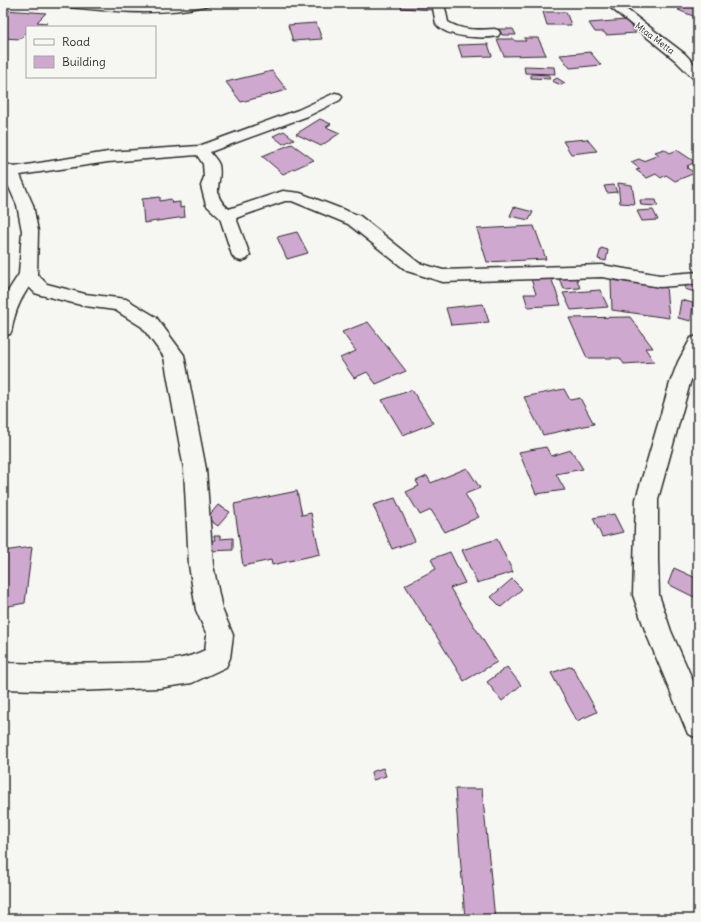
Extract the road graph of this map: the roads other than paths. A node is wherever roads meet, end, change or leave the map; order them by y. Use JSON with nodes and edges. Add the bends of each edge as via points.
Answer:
{"nodes":[{"id":1,"x":59,"y":3,"type":"edge"},
{"id":2,"x":205,"y":3,"type":"edge"},
{"id":3,"x":438,"y":3,"type":"edge"},
{"id":4,"x":611,"y":3,"type":"edge"},
{"id":5,"x":494,"y":33,"type":"dead end"},
{"id":6,"x":698,"y":75,"type":"edge"},
{"id":7,"x":335,"y":97,"type":"dead end"},
{"id":8,"x":201,"y":150,"type":"junction"},
{"id":9,"x":7,"y":169,"type":"edge"},
{"id":10,"x":227,"y":216,"type":"junction"},
{"id":11,"x":241,"y":255,"type":"dead end"},
{"id":12,"x":28,"y":274,"type":"junction"},
{"id":13,"x":698,"y":278,"type":"edge"},
{"id":14,"x":3,"y":329,"type":"edge"},
{"id":15,"x":698,"y":343,"type":"edge"},
{"id":16,"x":3,"y":676,"type":"edge"},
{"id":17,"x":698,"y":724,"type":"edge"}],
"edges":[{"from":1,"to":2,"type":"street","via":[[108,8],[164,8]]},
{"from":3,"to":5,"type":"street","via":[[442,24],[448,29],[457,33]]},
{"from":4,"to":6,"type":"street","name":"Mtaa Metta","via":[[680,57]]},
{"from":7,"to":8,"type":"street","via":[[296,116]]},
{"from":8,"to":9,"type":"street","via":[[108,157]]},
{"from":8,"to":10,"type":"street","via":[[211,164],[212,177],[209,186],[214,205]]},
{"from":9,"to":12,"type":"street","via":[[25,205],[30,231]]},
{"from":10,"to":11,"type":"street"},
{"from":10,"to":13,"type":"street","via":[[283,196],[294,196],[354,220],[413,267],[443,276],[602,271],[660,281]]},
{"from":12,"to":14,"type":"street","via":[[12,297]]},
{"from":12,"to":16,"type":"street","via":[[41,289],[84,300],[119,304],[149,322],[174,355],[195,469],[201,566],[209,610],[220,635],[217,658],[192,670],[159,675],[73,678]]},
{"from":15,"to":17,"type":"street","via":[[680,383],[647,499],[646,595],[659,633]]}]}
